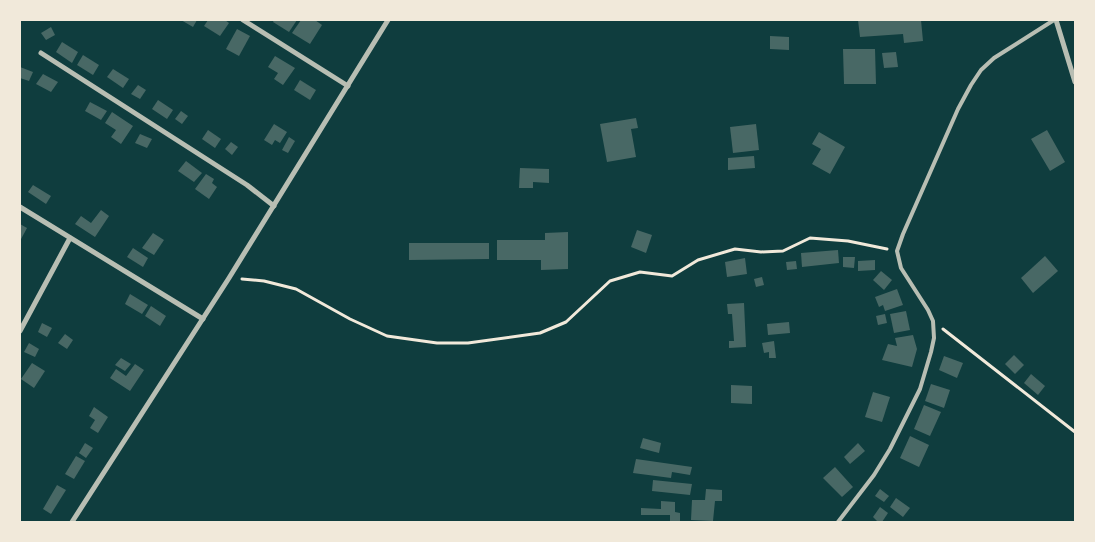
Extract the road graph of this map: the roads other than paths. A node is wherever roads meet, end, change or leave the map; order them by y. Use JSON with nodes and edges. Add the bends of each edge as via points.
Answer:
{"nodes":[{"id":1,"x":243,"y":20,"type":"edge"},
{"id":2,"x":388,"y":20,"type":"edge"},
{"id":3,"x":1055,"y":20,"type":"edge"},
{"id":4,"x":42,"y":53,"type":"dead end"},
{"id":5,"x":1075,"y":82,"type":"edge"},
{"id":6,"x":348,"y":86,"type":"junction"},
{"id":7,"x":274,"y":206,"type":"junction"},
{"id":8,"x":20,"y":207,"type":"edge"},
{"id":9,"x":70,"y":238,"type":"junction"},
{"id":10,"x":203,"y":319,"type":"junction"},
{"id":11,"x":20,"y":331,"type":"edge"},
{"id":12,"x":72,"y":522,"type":"edge"},
{"id":13,"x":838,"y":522,"type":"edge"}],
"edges":[{"from":1,"to":6,"type":"street"},
{"from":2,"to":6,"type":"street"},
{"from":3,"to":5,"type":"street"},
{"from":3,"to":13,"type":"lane","via":[[994,58],[981,70],[958,109],[903,234],[898,250],[901,268],[933,321],[931,352],[920,390],[890,449]]},
{"from":4,"to":7,"type":"street","via":[[247,185]]},
{"from":6,"to":7,"type":"street"},
{"from":7,"to":10,"type":"street"},
{"from":8,"to":9,"type":"street"},
{"from":9,"to":10,"type":"street"},
{"from":9,"to":11,"type":"street"},
{"from":10,"to":12,"type":"street"}]}
